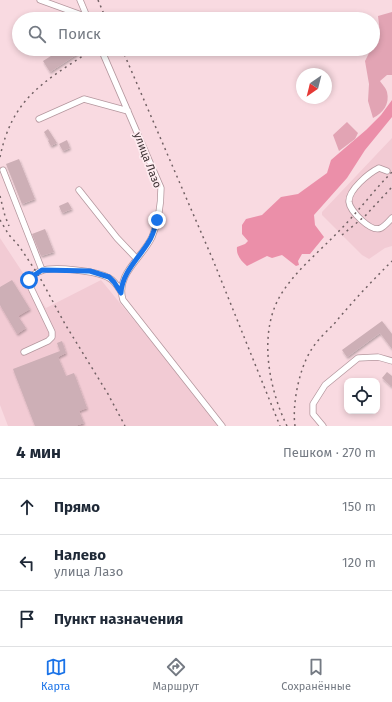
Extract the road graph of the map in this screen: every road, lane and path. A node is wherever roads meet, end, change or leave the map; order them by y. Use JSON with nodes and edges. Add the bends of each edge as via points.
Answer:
{"nodes":[{"id":1,"x":40,"y":0,"type":"edge"},
{"id":2,"x":80,"y":0,"type":"edge"},
{"id":3,"x":72,"y":12,"type":"edge"},
{"id":4,"x":85,"y":12,"type":"edge"},
{"id":5,"x":104,"y":56,"type":"edge"},
{"id":6,"x":128,"y":111,"type":"junction"},
{"id":7,"x":39,"y":119,"type":"dead end"},
{"id":8,"x":3,"y":170,"type":"dead end"},
{"id":9,"x":387,"y":171,"type":"dead end"},
{"id":10,"x":78,"y":190,"type":"dead end"},
{"id":11,"x":392,"y":218,"type":"edge"},
{"id":12,"x":137,"y":259,"type":"junction"},
{"id":13,"x":42,"y":270,"type":"junction"},
{"id":14,"x":121,"y":293,"type":"junction"},
{"id":15,"x":24,"y":352,"type":"dead end"},
{"id":16,"x":392,"y":361,"type":"edge"},
{"id":17,"x":222,"y":426,"type":"edge"},
{"id":18,"x":323,"y":426,"type":"edge"}],
"edges":[{"from":1,"to":3,"type":"street"},
{"from":2,"to":4,"type":"street"},
{"from":5,"to":6,"type":"street","name":"улица Лазо"},
{"from":6,"to":7,"type":"street","via":[[84,99]]},
{"from":6,"to":12,"type":"street","name":"улица Лазо","via":[[161,188],[154,230]]},
{"from":8,"to":13,"type":"street"},
{"from":9,"to":11,"type":"street","via":[[379,168],[372,172],[355,188],[349,202],[352,209],[369,227],[381,228]]},
{"from":10,"to":12,"type":"street"},
{"from":12,"to":14,"type":"street","name":"улица Лазо","via":[[123,279]]},
{"from":13,"to":14,"type":"street","via":[[90,271],[109,277]]},
{"from":13,"to":15,"type":"street","via":[[29,280],[52,337]]},
{"from":14,"to":17,"type":"street","via":[[123,300]]},
{"from":16,"to":18,"type":"street","via":[[378,357],[358,358],[325,385],[313,404],[313,414]]}]}
